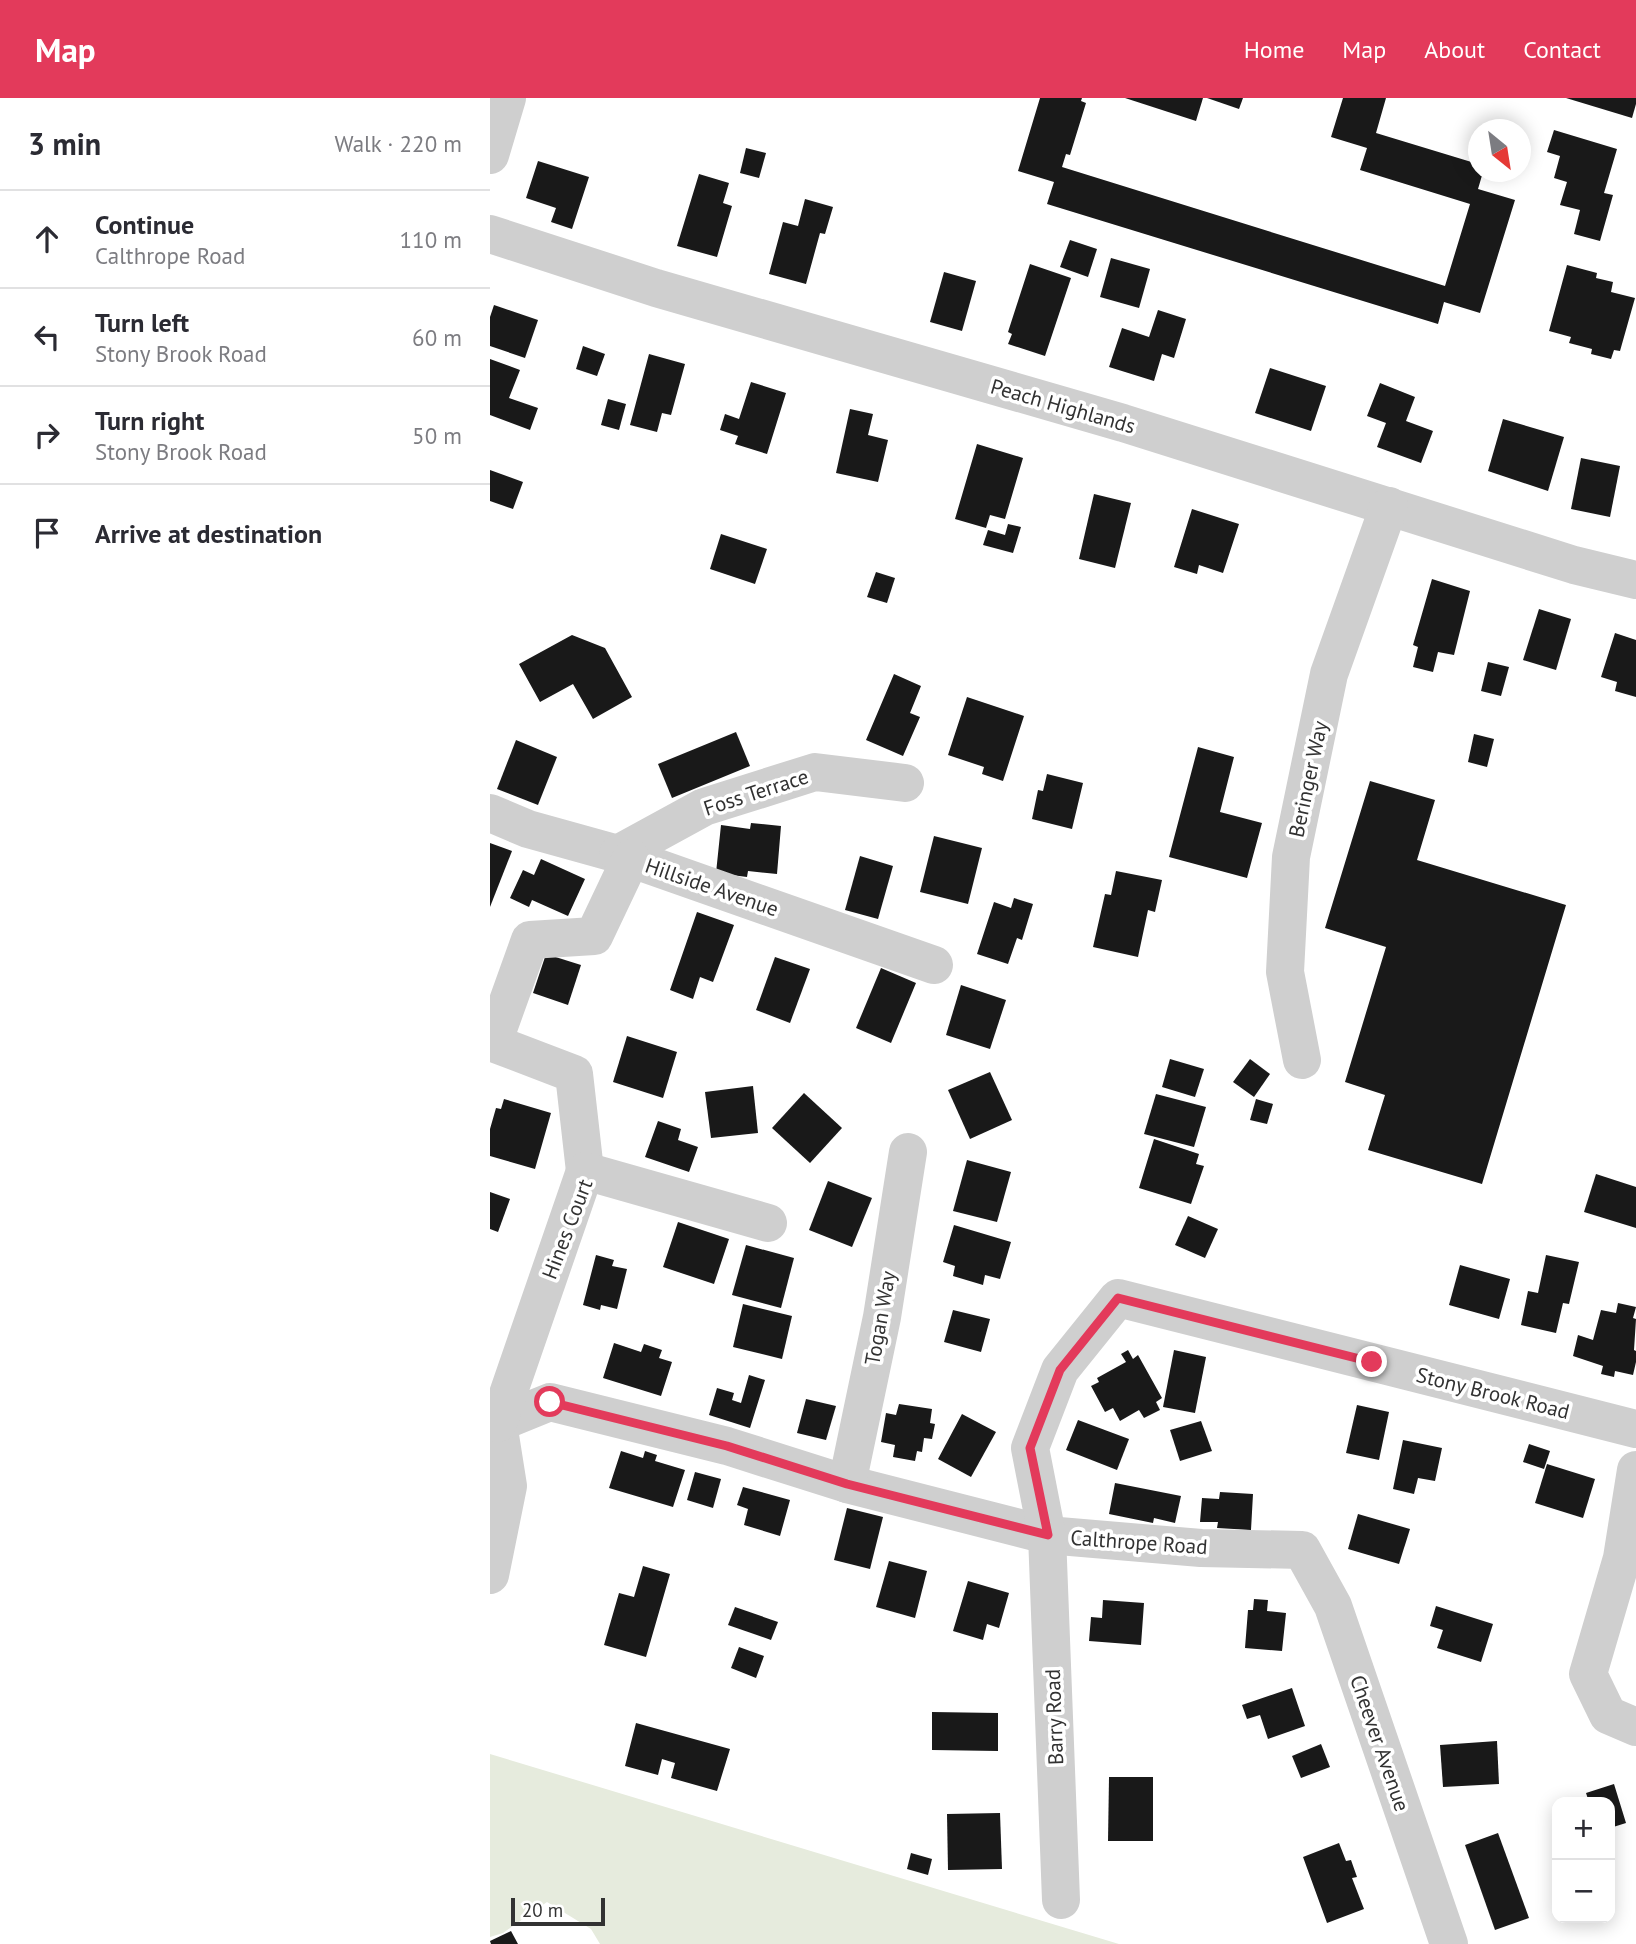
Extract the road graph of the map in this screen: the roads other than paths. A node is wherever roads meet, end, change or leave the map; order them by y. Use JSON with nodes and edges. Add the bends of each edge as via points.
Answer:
{"nodes":[{"id":1,"x":507,"y":98,"type":"edge"},
{"id":2,"x":490,"y":155,"type":"edge"},
{"id":3,"x":490,"y":234,"type":"edge"},
{"id":4,"x":1389,"y":506,"type":"junction"},
{"id":5,"x":1636,"y":580,"type":"edge"},
{"id":6,"x":905,"y":783,"type":"dead end"},
{"id":7,"x":490,"y":813,"type":"edge"},
{"id":8,"x":625,"y":856,"type":"junction"},
{"id":9,"x":934,"y":965,"type":"dead end"},
{"id":10,"x":1302,"y":1060,"type":"dead end"},
{"id":11,"x":908,"y":1152,"type":"dead end"},
{"id":12,"x":585,"y":1171,"type":"junction"},
{"id":13,"x":768,"y":1223,"type":"dead end"},
{"id":14,"x":494,"y":1421,"type":"edge"},
{"id":15,"x":1636,"y":1429,"type":"edge"},
{"id":16,"x":1636,"y":1471,"type":"edge"},
{"id":17,"x":847,"y":1484,"type":"junction"},
{"id":18,"x":1048,"y":1535,"type":"junction"},
{"id":19,"x":1299,"y":1549,"type":"joint"},
{"id":20,"x":490,"y":1574,"type":"edge"},
{"id":21,"x":1636,"y":1727,"type":"edge"},
{"id":22,"x":1061,"y":1900,"type":"dead end"},
{"id":23,"x":1449,"y":1944,"type":"edge"}],
"edges":[{"from":1,"to":2,"type":"street"},
{"from":3,"to":4,"type":"street","name":"Peach Highlands","via":[[656,288],[1123,423]]},
{"from":4,"to":5,"type":"street","name":"Peach Highlands"},
{"from":4,"to":10,"type":"street","name":"Beringer Way","via":[[1329,674],[1291,857],[1285,972]]},
{"from":6,"to":8,"type":"street","name":"Foss Terrace","via":[[815,772],[704,807]]},
{"from":7,"to":8,"type":"street","name":"Hillside Avenue","via":[[528,829]]},
{"from":8,"to":9,"type":"street","name":"Hillside Avenue"},
{"from":8,"to":12,"type":"street","via":[[594,936],[530,940],[493,1043],[574,1074]]},
{"from":11,"to":17,"type":"street","name":"Togan Way","via":[[882,1317]]},
{"from":12,"to":13,"type":"street","name":"Hines Court"},
{"from":12,"to":14,"type":"street","name":"Hines Court"},
{"from":14,"to":17,"type":"street","name":"Calthrope Road","via":[[550,1402],[727,1446]]},
{"from":14,"to":20,"type":"street","via":[[508,1486]]},
{"from":15,"to":18,"type":"street","name":"Stony Brook Road","via":[[1118,1298],[1060,1370],[1030,1448]]},
{"from":16,"to":21,"type":"street","via":[[1622,1558],[1588,1674],[1608,1715]]},
{"from":17,"to":18,"type":"street","name":"Calthrope Road"},
{"from":18,"to":19,"type":"street","name":"Calthrope Road","via":[[1201,1548]]},
{"from":18,"to":22,"type":"street","name":"Barry Road"},
{"from":19,"to":23,"type":"street","name":"Cheever Avenue","via":[[1333,1606]]}]}
